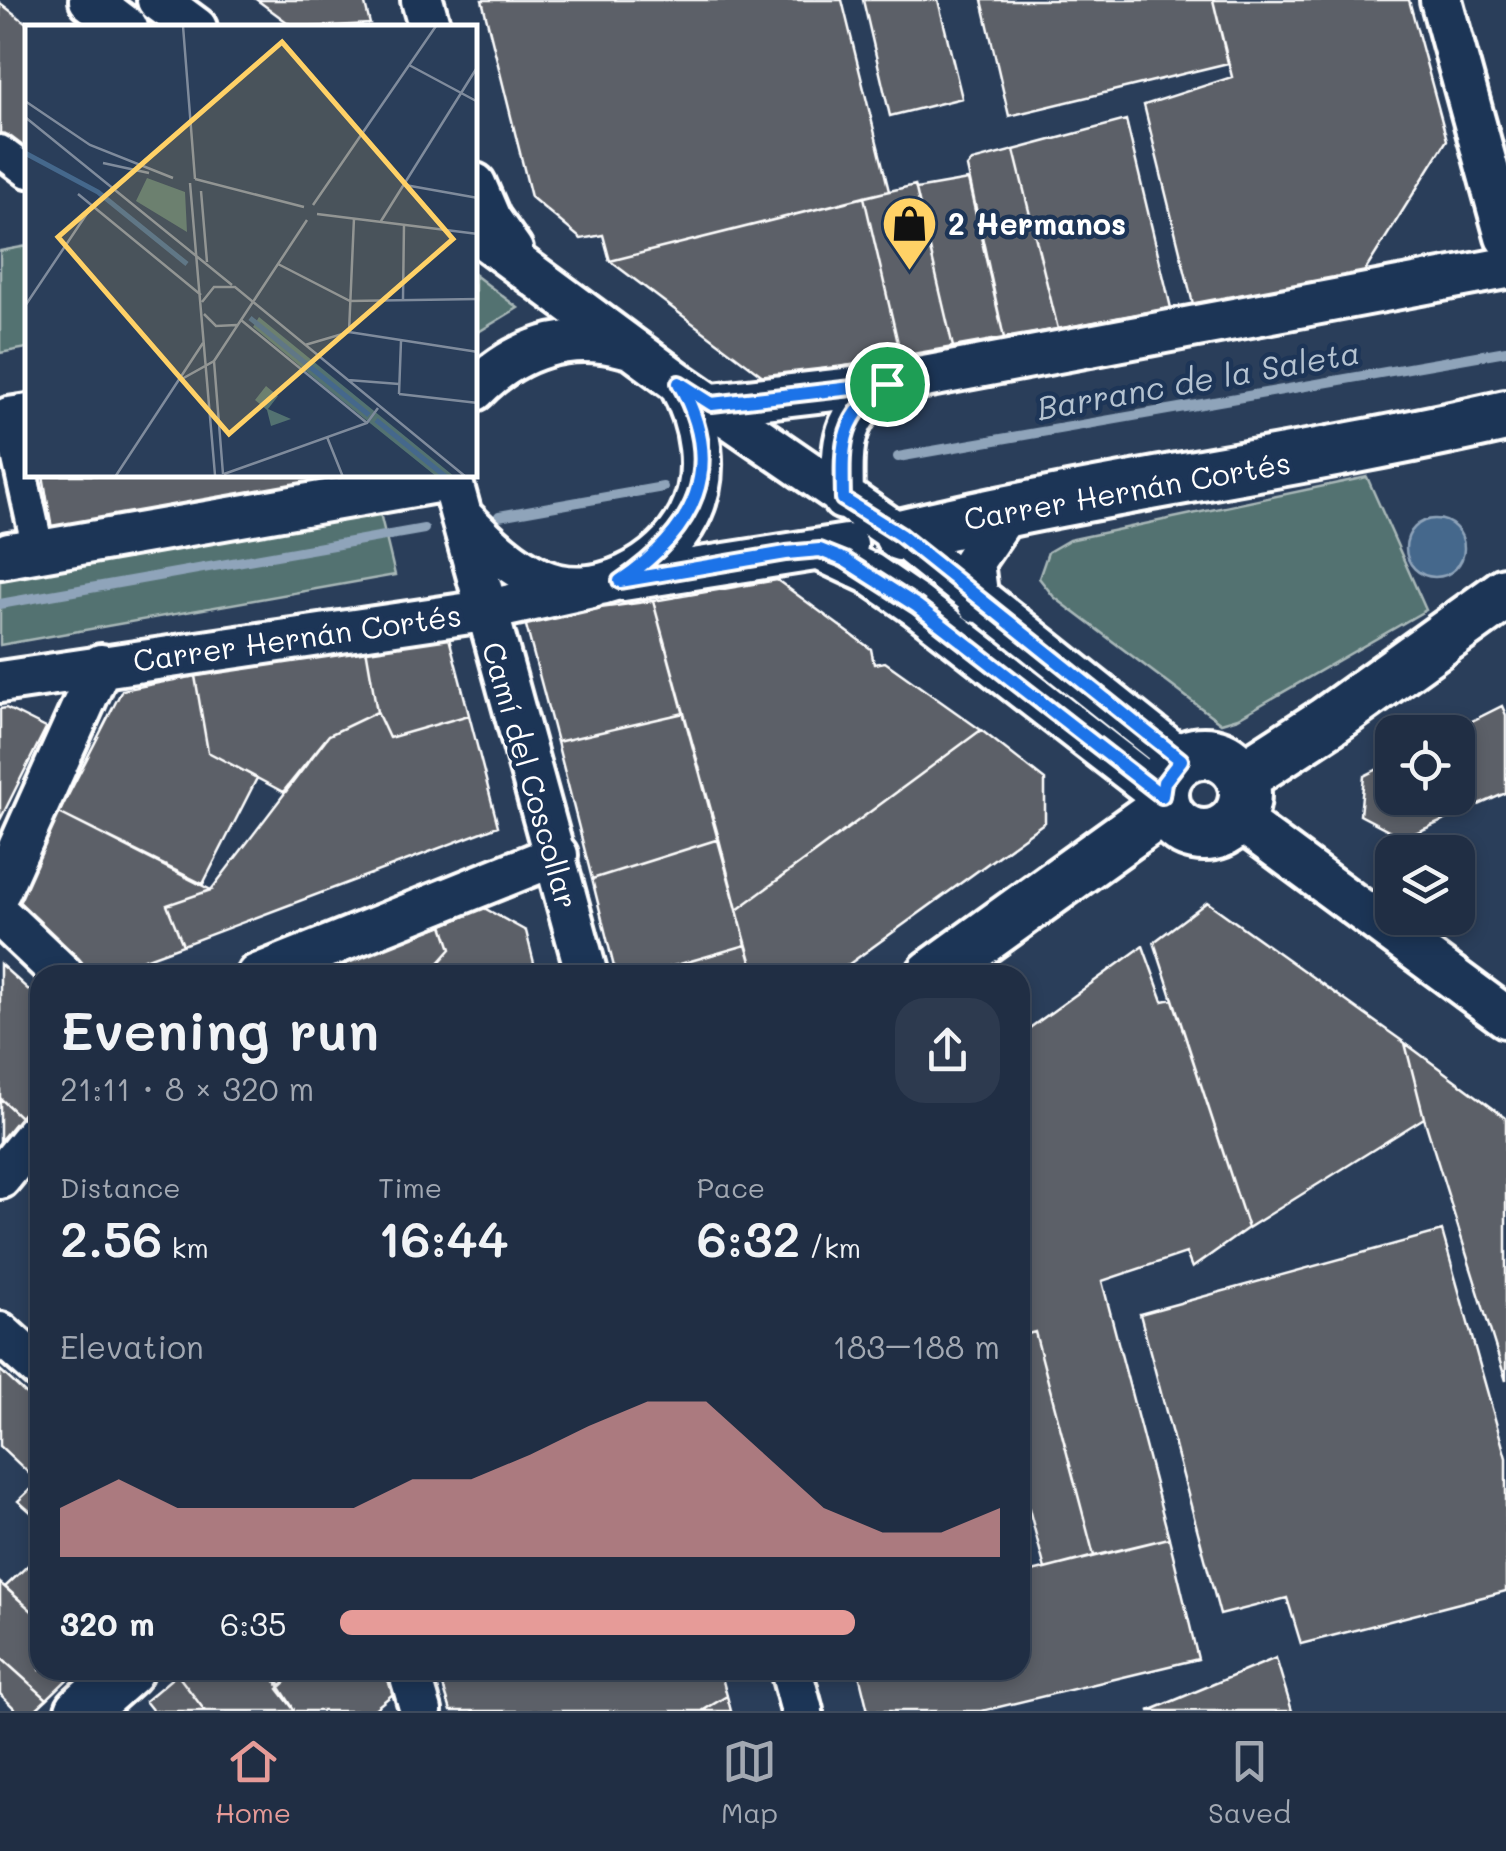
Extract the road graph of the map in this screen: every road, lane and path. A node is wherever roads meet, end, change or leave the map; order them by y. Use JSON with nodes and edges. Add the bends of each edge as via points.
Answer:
{"nodes":[{"id":1,"x":90,"y":0,"type":"edge"},
{"id":2,"x":158,"y":0,"type":"edge"},
{"id":3,"x":1441,"y":0,"type":"edge"},
{"id":4,"x":123,"y":25,"type":"edge"},
{"id":5,"x":192,"y":25,"type":"edge"},
{"id":6,"x":0,"y":152,"type":"edge"},
{"id":7,"x":25,"y":170,"type":"edge"},
{"id":8,"x":478,"y":191,"type":"edge"},
{"id":9,"x":478,"y":234,"type":"edge"},
{"id":10,"x":1506,"y":237,"type":"edge"},
{"id":11,"x":523,"y":266,"type":"junction"},
{"id":12,"x":1506,"y":268,"type":"edge"},
{"id":13,"x":635,"y":350,"type":"junction"},
{"id":14,"x":887,"y":384,"type":"junction"},
{"id":15,"x":478,"y":387,"type":"edge"},
{"id":16,"x":696,"y":393,"type":"junction"},
{"id":17,"x":25,"y":410,"type":"edge"},
{"id":18,"x":1506,"y":416,"type":"edge"},
{"id":19,"x":1506,"y":433,"type":"edge"},
{"id":20,"x":1398,"y":441,"type":"junction"},
{"id":21,"x":454,"y":492,"type":"edge"},
{"id":22,"x":843,"y":499,"type":"junction"},
{"id":23,"x":1008,"y":509,"type":"junction"},
{"id":24,"x":900,"y":535,"type":"junction"},
{"id":25,"x":0,"y":549,"type":"edge"},
{"id":26,"x":820,"y":550,"type":"junction"},
{"id":27,"x":0,"y":558,"type":"edge"},
{"id":28,"x":606,"y":584,"type":"junction"},
{"id":29,"x":1506,"y":592,"type":"edge"},
{"id":30,"x":978,"y":602,"type":"junction"},
{"id":31,"x":484,"y":611,"type":"junction"},
{"id":32,"x":1506,"y":635,"type":"edge"},
{"id":33,"x":101,"y":665,"type":"junction"},
{"id":34,"x":0,"y":682,"type":"edge"},
{"id":35,"x":1327,"y":722,"type":"junction"},
{"id":36,"x":1173,"y":798,"type":"junction"},
{"id":37,"x":1239,"y":798,"type":"junction"},
{"id":38,"x":556,"y":855,"type":"junction"},
{"id":39,"x":0,"y":890,"type":"edge"},
{"id":40,"x":0,"y":914,"type":"edge"},
{"id":41,"x":53,"y":965,"type":"edge"},
{"id":42,"x":282,"y":965,"type":"edge"},
{"id":43,"x":584,"y":965,"type":"edge"},
{"id":44,"x":946,"y":965,"type":"edge"},
{"id":45,"x":1001,"y":965,"type":"edge"},
{"id":46,"x":1506,"y":1017,"type":"edge"},
{"id":47,"x":30,"y":1141,"type":"edge"},
{"id":48,"x":0,"y":1178,"type":"edge"},
{"id":49,"x":0,"y":1334,"type":"edge"},
{"id":50,"x":30,"y":1360,"type":"edge"},
{"id":51,"x":116,"y":1680,"type":"edge"},
{"id":52,"x":412,"y":1680,"type":"edge"},
{"id":53,"x":794,"y":1680,"type":"edge"},
{"id":54,"x":419,"y":1710,"type":"edge"},
{"id":55,"x":82,"y":1711,"type":"edge"},
{"id":56,"x":802,"y":1711,"type":"edge"}],
"edges":[{"from":1,"to":4,"type":"street"},
{"from":2,"to":5,"type":"street"},
{"from":3,"to":10,"type":"street"},
{"from":6,"to":7,"type":"street"},
{"from":8,"to":11,"type":"street"},
{"from":9,"to":11,"type":"street"},
{"from":11,"to":13,"type":"street"},
{"from":12,"to":14,"type":"street"},
{"from":13,"to":15,"type":"street","via":[[597,339],[564,341],[520,355]]},
{"from":13,"to":16,"type":"street"},
{"from":14,"to":16,"type":"street"},
{"from":14,"to":22,"type":"street","via":[[862,401],[849,422]]},
{"from":16,"to":22,"type":"street"},
{"from":16,"to":28,"type":"street","via":[[701,460],[689,517],[661,548]]},
{"from":17,"to":25,"type":"street","via":[[8,413],[37,544]]},
{"from":18,"to":20,"type":"street","name":"Carrer Hernán Cortés"},
{"from":19,"to":20,"type":"street","name":"Carrer Hernán Cortés"},
{"from":20,"to":23,"type":"street","name":"Carrer Hernán Cortés"},
{"from":21,"to":27,"type":"street","via":[[436,482]]},
{"from":21,"to":28,"type":"street","via":[[504,558],[542,580]]},
{"from":21,"to":31,"type":"street","name":"Camí del Coscollar"},
{"from":22,"to":24,"type":"street"},
{"from":23,"to":24,"type":"street","name":"Carrer Hernán Cortés"},
{"from":23,"to":30,"type":"street","via":[[973,562]]},
{"from":24,"to":26,"type":"street","name":"Carrer Hernán Cortés"},
{"from":24,"to":30,"type":"street"},
{"from":26,"to":28,"type":"street","name":"Carrer Hernán Cortés"},
{"from":26,"to":36,"type":"street","via":[[917,606]]},
{"from":28,"to":31,"type":"street","name":"Carrer Hernán Cortés"},
{"from":29,"to":35,"type":"street"},
{"from":30,"to":36,"type":"street"},
{"from":31,"to":33,"type":"street","name":"Carrer Hernán Cortés"},
{"from":31,"to":38,"type":"street","name":"Camí del Coscollar"},
{"from":32,"to":35,"type":"street"},
{"from":33,"to":34,"type":"street","name":"Carrer Hernán Cortés"},
{"from":33,"to":39,"type":"street"},
{"from":35,"to":37,"type":"street"},
{"from":36,"to":37,"type":"street","via":[[1213,834]]},
{"from":36,"to":37,"type":"street","via":[[1194,754],[1222,756]]},
{"from":36,"to":44,"type":"street"},
{"from":36,"to":45,"type":"street"},
{"from":37,"to":46,"type":"street"},
{"from":38,"to":42,"type":"street"},
{"from":38,"to":43,"type":"street","name":"Camí del Coscollar"},
{"from":40,"to":41,"type":"street"},
{"from":47,"to":48,"type":"street"},
{"from":49,"to":50,"type":"street"},
{"from":51,"to":55,"type":"street"},
{"from":52,"to":54,"type":"street"},
{"from":53,"to":56,"type":"street"}]}
